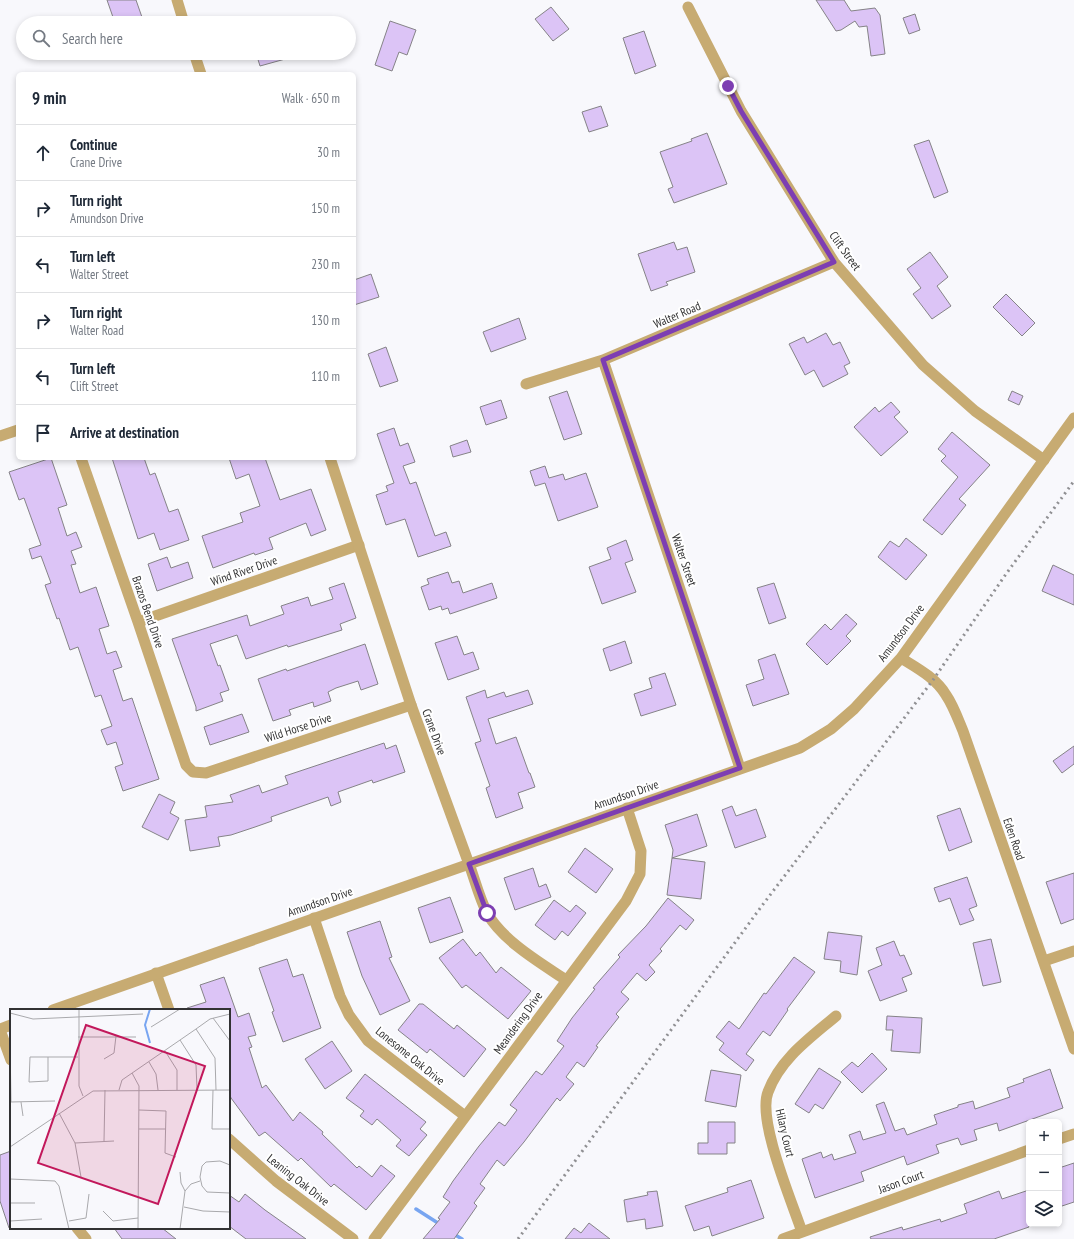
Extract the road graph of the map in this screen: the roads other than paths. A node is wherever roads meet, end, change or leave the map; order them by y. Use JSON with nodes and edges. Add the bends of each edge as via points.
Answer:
{"nodes":[{"id":1,"x":177,"y":0,"type":"edge"},
{"id":2,"x":688,"y":7,"type":"dead end"},
{"id":3,"x":182,"y":16,"type":"edge"},
{"id":4,"x":196,"y":60,"type":"edge"},
{"id":5,"x":200,"y":72,"type":"edge"},
{"id":6,"x":834,"y":262,"type":"junction"},
{"id":7,"x":603,"y":360,"type":"junction"},
{"id":8,"x":526,"y":384,"type":"dead end"},
{"id":9,"x":1074,"y":418,"type":"edge"},
{"id":10,"x":16,"y":431,"type":"edge"},
{"id":11,"x":0,"y":436,"type":"edge"},
{"id":12,"x":82,"y":460,"type":"edge"},
{"id":13,"x":331,"y":460,"type":"edge"},
{"id":14,"x":1044,"y":460,"type":"junction"},
{"id":15,"x":359,"y":545,"type":"junction"},
{"id":16,"x":138,"y":622,"type":"junction"},
{"id":17,"x":900,"y":658,"type":"junction"},
{"id":18,"x":411,"y":705,"type":"junction"},
{"id":19,"x":740,"y":768,"type":"junction"},
{"id":20,"x":193,"y":772,"type":"joint"},
{"id":21,"x":627,"y":808,"type":"junction"},
{"id":22,"x":469,"y":864,"type":"junction"},
{"id":23,"x":314,"y":918,"type":"junction"},
{"id":24,"x":1074,"y":951,"type":"edge"},
{"id":25,"x":1044,"y":962,"type":"junction"},
{"id":26,"x":156,"y":974,"type":"junction"},
{"id":27,"x":566,"y":980,"type":"junction"},
{"id":28,"x":56,"y":1009,"type":"edge"},
{"id":29,"x":169,"y":1009,"type":"edge"},
{"id":30,"x":836,"y":1016,"type":"dead end"},
{"id":31,"x":10,"y":1025,"type":"edge"},
{"id":32,"x":0,"y":1029,"type":"edge"},
{"id":33,"x":1074,"y":1049,"type":"edge"},
{"id":34,"x":10,"y":1057,"type":"edge"},
{"id":35,"x":465,"y":1116,"type":"junction"},
{"id":36,"x":1074,"y":1134,"type":"edge"},
{"id":37,"x":1062,"y":1138,"type":"edge"},
{"id":38,"x":230,"y":1140,"type":"edge"},
{"id":39,"x":1026,"y":1151,"type":"edge"},
{"id":40,"x":78,"y":1229,"type":"edge"},
{"id":41,"x":802,"y":1232,"type":"junction"},
{"id":42,"x":86,"y":1239,"type":"edge"},
{"id":43,"x":354,"y":1239,"type":"edge"},
{"id":44,"x":374,"y":1239,"type":"edge"},
{"id":45,"x":783,"y":1239,"type":"edge"}],
"edges":[{"from":1,"to":3,"type":"street"},
{"from":2,"to":6,"type":"street","name":"Clift Street","via":[[741,111]]},
{"from":4,"to":5,"type":"street"},
{"from":6,"to":7,"type":"street","name":"Walter Road"},
{"from":6,"to":14,"type":"street","name":"Clift Street","via":[[924,365],[975,411]]},
{"from":7,"to":8,"type":"street","name":"Walter Road"},
{"from":7,"to":19,"type":"street","name":"Walter Street"},
{"from":9,"to":14,"type":"street","name":"Amundson Drive"},
{"from":10,"to":11,"type":"street"},
{"from":12,"to":16,"type":"street","name":"Brazos Bend Drive"},
{"from":13,"to":15,"type":"street","name":"Crane Drive"},
{"from":14,"to":17,"type":"street","name":"Amundson Drive"},
{"from":15,"to":16,"type":"street","name":"Wind River Drive"},
{"from":15,"to":18,"type":"street","name":"Crane Drive"},
{"from":16,"to":20,"type":"street","name":"Brazos Bend Drive","via":[[186,765]]},
{"from":17,"to":19,"type":"street","name":"Amundson Drive","via":[[854,710],[832,729],[800,748]]},
{"from":17,"to":25,"type":"street","name":"Eden Road","via":[[933,680],[947,695],[963,731]]},
{"from":18,"to":20,"type":"street","name":"Wild Horse Drive","via":[[206,773]]},
{"from":18,"to":22,"type":"street","name":"Crane Drive"},
{"from":19,"to":21,"type":"street","name":"Amundson Drive"},
{"from":21,"to":22,"type":"street","name":"Amundson Drive"},
{"from":21,"to":27,"type":"street","name":"Meandering Drive","via":[[640,851],[640,874],[626,901]]},
{"from":22,"to":23,"type":"street","name":"Amundson Drive"},
{"from":22,"to":27,"type":"street","name":"Crane Drive","via":[[487,913],[496,926],[512,942]]},
{"from":23,"to":26,"type":"street","name":"Amundson Drive"},
{"from":23,"to":35,"type":"street","name":"Lonesome Oak Drive","via":[[340,996],[349,1015],[368,1041]]},
{"from":24,"to":25,"type":"street"},
{"from":25,"to":33,"type":"street","name":"Eden Road"},
{"from":26,"to":28,"type":"street","name":"Amundson Drive"},
{"from":26,"to":29,"type":"street"},
{"from":27,"to":35,"type":"street","name":"Meandering Drive"},
{"from":30,"to":41,"type":"street","name":"Hilary Court","via":[[795,1050],[781,1067],[767,1094],[765,1106],[770,1137]]},
{"from":31,"to":32,"type":"street"},
{"from":32,"to":34,"type":"street"},
{"from":35,"to":44,"type":"street","name":"Meandering Drive"},
{"from":36,"to":37,"type":"street"},
{"from":38,"to":43,"type":"street","name":"Leaning Oak Drive","via":[[276,1181]]},
{"from":39,"to":41,"type":"street","name":"Jason Court"},
{"from":40,"to":42,"type":"street"},
{"from":41,"to":45,"type":"street","name":"Jason Court"}]}
